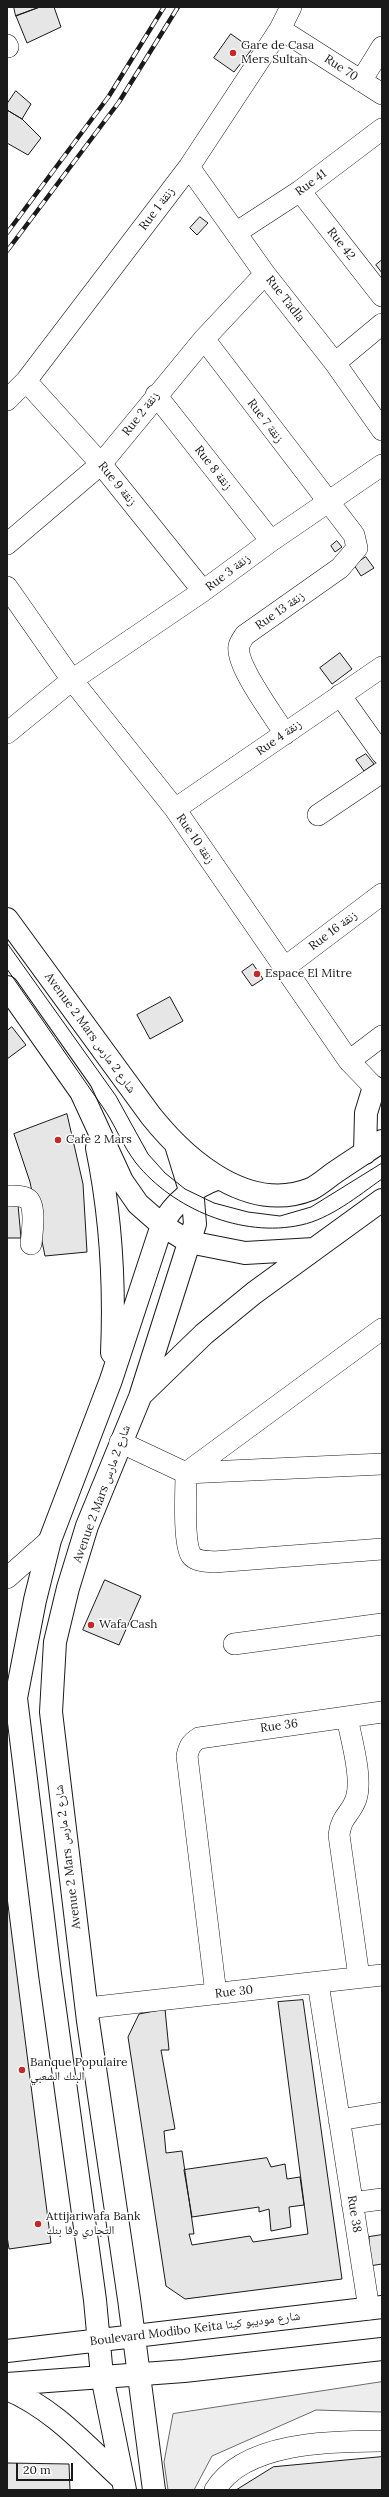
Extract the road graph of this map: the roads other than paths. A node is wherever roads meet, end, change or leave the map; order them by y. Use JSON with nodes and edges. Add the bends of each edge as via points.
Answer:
{"nodes":[{"id":1,"x":291,"y":7,"type":"edge"},
{"id":2,"x":280,"y":29,"type":"junction"},
{"id":3,"x":382,"y":46,"type":"edge"},
{"id":4,"x":361,"y":81,"type":"junction"},
{"id":5,"x":382,"y":94,"type":"edge"},
{"id":6,"x":382,"y":129,"type":"edge"},
{"id":7,"x":189,"y":167,"type":"junction"},
{"id":8,"x":300,"y":191,"type":"junction"},
{"id":9,"x":237,"y":232,"type":"junction"},
{"id":10,"x":265,"y":274,"type":"junction"},
{"id":11,"x":382,"y":296,"type":"edge"},
{"id":12,"x":382,"y":324,"type":"edge"},
{"id":13,"x":204,"y":339,"type":"junction"},
{"id":14,"x":335,"y":363,"type":"junction"},
{"id":15,"x":26,"y":381,"type":"junction"},
{"id":16,"x":156,"y":395,"type":"junction"},
{"id":17,"x":7,"y":400,"type":"edge"},
{"id":18,"x":382,"y":430,"type":"edge"},
{"id":19,"x":101,"y":464,"type":"junction"},
{"id":20,"x":382,"y":465,"type":"edge"},
{"id":21,"x":327,"y":502,"type":"junction"},
{"id":22,"x":271,"y":540,"type":"junction"},
{"id":23,"x":7,"y":544,"type":"edge"},
{"id":24,"x":7,"y":587,"type":"edge"},
{"id":25,"x":203,"y":591,"type":"junction"},
{"id":26,"x":382,"y":666,"type":"edge"},
{"id":27,"x":72,"y":680,"type":"junction"},
{"id":28,"x":340,"y":696,"type":"junction"},
{"id":29,"x":7,"y":733,"type":"edge"},
{"id":30,"x":285,"y":734,"type":"junction"},
{"id":31,"x":382,"y":754,"type":"edge"},
{"id":32,"x":382,"y":772,"type":"edge"},
{"id":33,"x":175,"y":809,"type":"junction"},
{"id":34,"x":318,"y":815,"type":"dead end"},
{"id":35,"x":382,"y":894,"type":"edge"},
{"id":36,"x":7,"y":919,"type":"edge"},
{"id":37,"x":284,"y":968,"type":"junction"},
{"id":38,"x":7,"y":987,"type":"edge"},
{"id":39,"x":382,"y":1036,"type":"edge"},
{"id":40,"x":349,"y":1061,"type":"junction"},
{"id":41,"x":378,"y":1089,"type":"edge"},
{"id":42,"x":91,"y":1115,"type":"junction"},
{"id":43,"x":176,"y":1145,"type":"junction"},
{"id":44,"x":374,"y":1147,"type":"edge"},
{"id":45,"x":219,"y":1178,"type":"junction"},
{"id":46,"x":191,"y":1192,"type":"junction"},
{"id":47,"x":7,"y":1196,"type":"edge"},
{"id":48,"x":382,"y":1200,"type":"edge"},
{"id":49,"x":162,"y":1225,"type":"junction"},
{"id":50,"x":189,"y":1242,"type":"junction"},
{"id":51,"x":31,"y":1244,"type":"dead end"},
{"id":52,"x":314,"y":1249,"type":"junction"},
{"id":53,"x":382,"y":1329,"type":"edge"},
{"id":54,"x":111,"y":1380,"type":"junction"},
{"id":55,"x":140,"y":1397,"type":"junction"},
{"id":56,"x":120,"y":1442,"type":"junction"},
{"id":57,"x":382,"y":1464,"type":"edge"},
{"id":58,"x":186,"y":1473,"type":"junction"},
{"id":59,"x":50,"y":1540,"type":"junction"},
{"id":60,"x":382,"y":1549,"type":"edge"},
{"id":61,"x":7,"y":1578,"type":"edge"},
{"id":62,"x":382,"y":1624,"type":"edge"},
{"id":63,"x":234,"y":1644,"type":"dead end"},
{"id":64,"x":11,"y":1696,"type":"edge"},
{"id":65,"x":382,"y":1712,"type":"edge"},
{"id":66,"x":347,"y":1717,"type":"junction"},
{"id":67,"x":382,"y":1974,"type":"edge"},
{"id":68,"x":359,"y":1977,"type":"junction"},
{"id":69,"x":318,"y":1983,"type":"junction"},
{"id":70,"x":216,"y":1994,"type":"junction"},
{"id":71,"x":87,"y":2008,"type":"junction"},
{"id":72,"x":382,"y":2113,"type":"edge"},
{"id":73,"x":339,"y":2120,"type":"junction"},
{"id":74,"x":382,"y":2199,"type":"edge"},
{"id":75,"x":352,"y":2203,"type":"junction"},
{"id":76,"x":375,"y":2308,"type":"edge"},
{"id":77,"x":134,"y":2337,"type":"junction"},
{"id":78,"x":99,"y":2340,"type":"junction"},
{"id":79,"x":382,"y":2349,"type":"edge"},
{"id":80,"x":7,"y":2350,"type":"edge"},
{"id":81,"x":138,"y":2374,"type":"junction"},
{"id":82,"x":102,"y":2376,"type":"junction"},
{"id":83,"x":7,"y":2384,"type":"edge"},
{"id":84,"x":7,"y":2389,"type":"edge"},
{"id":85,"x":382,"y":2441,"type":"edge"},
{"id":86,"x":219,"y":2484,"type":"edge"},
{"id":87,"x":124,"y":2485,"type":"edge"},
{"id":88,"x":154,"y":2490,"type":"edge"}],
"edges":[{"from":1,"to":2,"type":"street","name":"Rue 1 زنقة"},
{"from":2,"to":4,"type":"street","name":"Rue 70"},
{"from":2,"to":7,"type":"street","name":"Rue 1 زنقة"},
{"from":3,"to":4,"type":"street"},
{"from":4,"to":5,"type":"street","name":"Rue 70"},
{"from":6,"to":8,"type":"street","name":"Rue 41"},
{"from":7,"to":9,"type":"street","name":"Rue Tadla"},
{"from":7,"to":15,"type":"street","name":"Rue 1 زنقة"},
{"from":8,"to":9,"type":"street","name":"Rue 41"},
{"from":8,"to":11,"type":"street","name":"Rue 42"},
{"from":9,"to":10,"type":"street","name":"Rue Tadla"},
{"from":10,"to":13,"type":"street","name":"Rue 2 زنقة"},
{"from":10,"to":14,"type":"street","name":"Rue Tadla"},
{"from":12,"to":14,"type":"street"},
{"from":13,"to":16,"type":"street","name":"Rue 2 زنقة"},
{"from":13,"to":21,"type":"street","name":"Rue 7 زنقة"},
{"from":14,"to":18,"type":"street","name":"Rue Tadla"},
{"from":15,"to":17,"type":"street","name":"Rue 1 زنقة"},
{"from":15,"to":19,"type":"street","name":"Rue 9 زنقة"},
{"from":16,"to":19,"type":"street","name":"Rue 2 زنقة"},
{"from":16,"to":22,"type":"street","name":"Rue 8 زنقة"},
{"from":19,"to":23,"type":"street","name":"Rue 2 زنقة"},
{"from":19,"to":25,"type":"street","name":"Rue 9 زنقة"},
{"from":20,"to":21,"type":"street","name":"Rue 3 زنقة"},
{"from":21,"to":22,"type":"street","name":"Rue 3 زنقة"},
{"from":21,"to":30,"type":"street","name":"Rue 13 زنقة","via":[[354,535],[357,548],[340,568],[246,635],[239,645],[239,654],[245,670]]},
{"from":22,"to":25,"type":"street","name":"Rue 3 زنقة"},
{"from":24,"to":27,"type":"street","name":"Rue 10 زنقة"},
{"from":25,"to":27,"type":"street","name":"Rue 3 زنقة"},
{"from":26,"to":28,"type":"street","name":"Rue 4 زنقة"},
{"from":27,"to":29,"type":"street","name":"Rue 3 زنقة"},
{"from":27,"to":33,"type":"street","name":"Rue 10 زنقة"},
{"from":28,"to":30,"type":"street","name":"Rue 4 زنقة"},
{"from":28,"to":31,"type":"street"},
{"from":30,"to":33,"type":"street","name":"Rue 4 زنقة"},
{"from":32,"to":34,"type":"street"},
{"from":33,"to":37,"type":"street","name":"Rue 10 زنقة"},
{"from":35,"to":37,"type":"street","name":"Rue 16 زنقة"},
{"from":36,"to":43,"type":"main road","name":"Avenue 2 Mars شارع 2 مارس","via":[[151,1116]]},
{"from":37,"to":40,"type":"street","name":"Rue 10 زنقة"},
{"from":38,"to":42,"type":"main road","via":[[81,1092]]},
{"from":39,"to":40,"type":"street"},
{"from":40,"to":41,"type":"street","name":"Rue 10 زنقة"},
{"from":41,"to":44,"type":"main road","via":[[366,1113]]},
{"from":42,"to":49,"type":"main road","via":[[122,1181],[138,1204]]},
{"from":42,"to":54,"type":"main road","via":[[106,1192],[110,1239],[114,1296]]},
{"from":43,"to":45,"type":"main road","name":"Avenue 2 Mars شارع 2 مارس","via":[[196,1163]]},
{"from":43,"to":46,"type":"main road","name":"Avenue 2 Mars شارع 2 مارس"},
{"from":44,"to":45,"type":"main road","name":"Avenue 2 Mars شارع 2 مارس","via":[[312,1188],[286,1196],[263,1194]]},
{"from":45,"to":46,"type":"main road"},
{"from":46,"to":49,"type":"main road","via":[[169,1212]]},
{"from":46,"to":50,"type":"main road","name":"Avenue 2 Mars شارع 2 مارس","via":[[195,1224]]},
{"from":47,"to":51,"type":"street","via":[[26,1198],[30,1201],[33,1212]]},
{"from":48,"to":52,"type":"main road"},
{"from":49,"to":50,"type":"main road"},
{"from":49,"to":54,"type":"main road"},
{"from":50,"to":52,"type":"main road","via":[[245,1254]]},
{"from":50,"to":55,"type":"main road","name":"Avenue 2 Mars شارع 2 مارس"},
{"from":52,"to":55,"type":"main road","via":[[204,1334]]},
{"from":53,"to":58,"type":"street"},
{"from":54,"to":59,"type":"main road"},
{"from":55,"to":56,"type":"main road","name":"Avenue 2 Mars شارع 2 مارس"},
{"from":56,"to":58,"type":"street"},
{"from":56,"to":71,"type":"main road","name":"Avenue 2 Mars شارع 2 مارس","via":[[87,1526],[68,1588],[55,1642],[53,1674],[51,1712]]},
{"from":57,"to":58,"type":"street"},
{"from":58,"to":60,"type":"street","via":[[187,1541],[191,1556],[199,1561]]},
{"from":59,"to":61,"type":"street"},
{"from":59,"to":64,"type":"main road"},
{"from":62,"to":63,"type":"street"},
{"from":64,"to":78,"type":"main road"},
{"from":65,"to":66,"type":"street","name":"Rue 36"},
{"from":66,"to":68,"type":"street","via":[[358,1777],[358,1792],[344,1816],[339,1835]]},
{"from":66,"to":70,"type":"street","name":"Rue 36","via":[[200,1738],[192,1742],[187,1756]]},
{"from":67,"to":68,"type":"street","name":"Rue 30"},
{"from":68,"to":69,"type":"street","name":"Rue 30"},
{"from":69,"to":70,"type":"street","name":"Rue 30"},
{"from":69,"to":73,"type":"street","name":"Rue 38"},
{"from":70,"to":71,"type":"street","name":"Rue 30"},
{"from":71,"to":77,"type":"main road","name":"Avenue 2 Mars شارع 2 مارس"},
{"from":72,"to":73,"type":"street"},
{"from":73,"to":75,"type":"street","name":"Rue 38"},
{"from":74,"to":75,"type":"street"},
{"from":75,"to":76,"type":"street","name":"Rue 38"},
{"from":76,"to":77,"type":"main road","name":"Boulevard Modibo Keita شارع موديبو كيتا"},
{"from":77,"to":78,"type":"main road","name":"Boulevard Modibo Keita شارع موديبو كيتا"},
{"from":77,"to":81,"type":"main road","name":"Avenue 2 Mars شارع 2 مارس"},
{"from":78,"to":80,"type":"main road","name":"Boulevard Modibo Keita شارع موديبو كيتا"},
{"from":78,"to":82,"type":"main road"},
{"from":79,"to":81,"type":"main road"},
{"from":81,"to":82,"type":"main road"},
{"from":81,"to":88,"type":"main road","name":"Avenue 2 Mars شارع 2 مارس"},
{"from":82,"to":83,"type":"main road"},
{"from":82,"to":87,"type":"main road"},
{"from":84,"to":87,"type":"main road","via":[[37,2404],[57,2418]]},
{"from":85,"to":86,"type":"street","via":[[294,2447],[251,2459]]}]}
